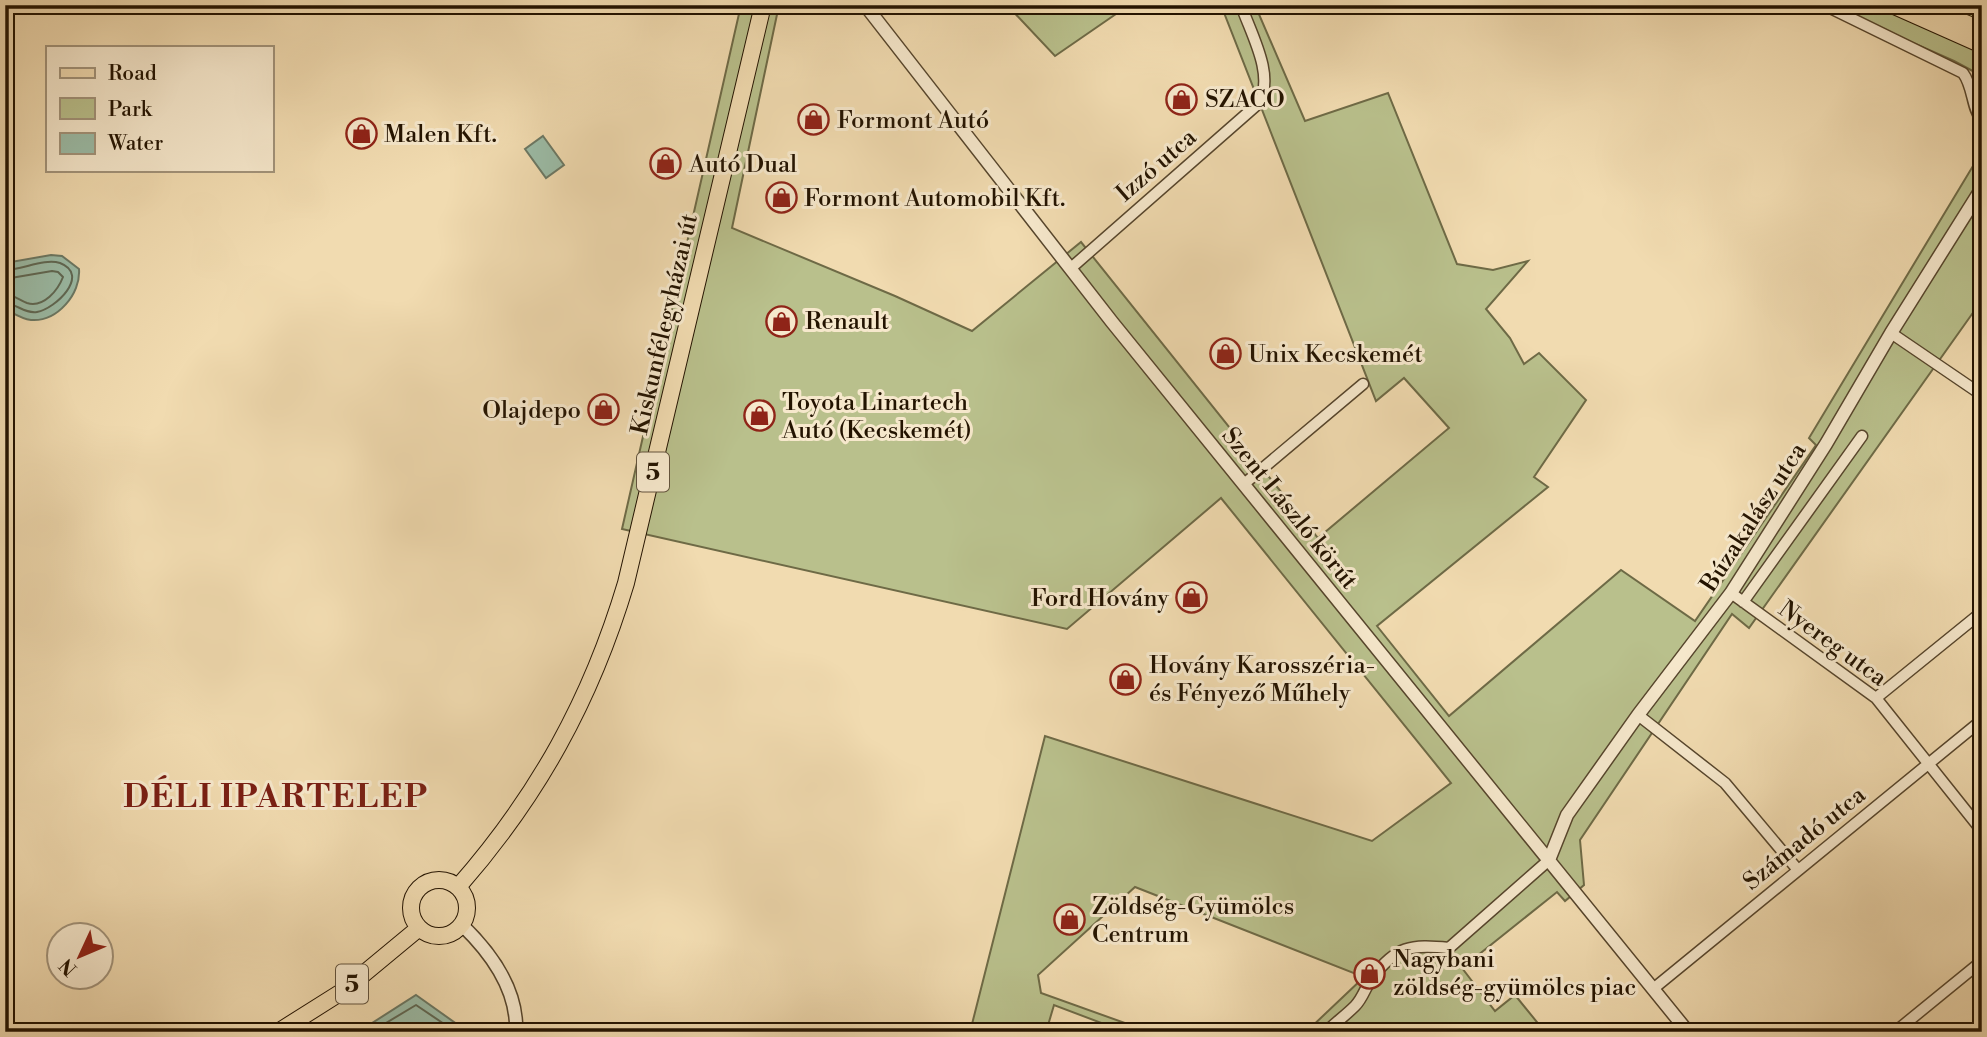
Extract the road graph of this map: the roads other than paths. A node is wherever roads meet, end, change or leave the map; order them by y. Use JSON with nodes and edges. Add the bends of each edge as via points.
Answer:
{"nodes":[{"id":1,"x":864,"y":5,"type":"edge"},
{"id":2,"x":1241,"y":5,"type":"edge"},
{"id":3,"x":1825,"y":5,"type":"edge"},
{"id":4,"x":1892,"y":5,"type":"edge"},
{"id":5,"x":1922,"y":5,"type":"edge"},
{"id":6,"x":760,"y":10,"type":"edge"},
{"id":7,"x":1982,"y":30,"type":"edge"},
{"id":8,"x":1982,"y":45,"type":"edge"},
{"id":9,"x":1982,"y":121,"type":"edge"},
{"id":10,"x":1982,"y":188,"type":"edge"},
{"id":11,"x":1071,"y":268,"type":"junction"},
{"id":12,"x":1891,"y":333,"type":"junction"},
{"id":13,"x":1363,"y":384,"type":"dead end"},
{"id":14,"x":1982,"y":395,"type":"edge"},
{"id":15,"x":1862,"y":436,"type":"dead end"},
{"id":16,"x":1244,"y":484,"type":"junction"},
{"id":17,"x":1731,"y":593,"type":"junction"},
{"id":18,"x":1743,"y":603,"type":"junction"},
{"id":19,"x":1982,"y":612,"type":"edge"},
{"id":20,"x":1876,"y":698,"type":"junction"},
{"id":21,"x":1638,"y":715,"type":"junction"},
{"id":22,"x":1982,"y":720,"type":"edge"},
{"id":23,"x":1927,"y":764,"type":"junction"},
{"id":24,"x":1982,"y":831,"type":"edge"},
{"id":25,"x":1549,"y":860,"type":"junction"},
{"id":26,"x":1798,"y":870,"type":"junction"},
{"id":27,"x":458,"y":887,"type":"junction"},
{"id":28,"x":462,"y":925,"type":"junction"},
{"id":29,"x":419,"y":928,"type":"junction"},
{"id":30,"x":1982,"y":961,"type":"edge"},
{"id":31,"x":1653,"y":989,"type":"junction"},
{"id":32,"x":278,"y":1032,"type":"edge"},
{"id":33,"x":516,"y":1032,"type":"edge"},
{"id":34,"x":1326,"y":1032,"type":"edge"},
{"id":35,"x":1688,"y":1032,"type":"edge"},
{"id":36,"x":1895,"y":1032,"type":"edge"}],
"edges":[{"from":1,"to":11,"type":"street","name":"Szent László körút"},
{"from":2,"to":11,"type":"street","name":"Izzó utca","via":[[1265,74],[1266,92],[1259,103]]},
{"from":3,"to":9,"type":"street","via":[[1963,73]]},
{"from":4,"to":8,"type":"main road"},
{"from":5,"to":7,"type":"main road"},
{"from":6,"to":27,"type":"main road","name":"Kiskunfélegyházai út","number":"5","via":[[626,583],[608,641],[575,717],[538,783]]},
{"from":10,"to":12,"type":"street","name":"Búzakalász utca"},
{"from":11,"to":16,"type":"street","name":"Szent László körút"},
{"from":12,"to":14,"type":"street"},
{"from":12,"to":17,"type":"street","name":"Búzakalász utca"},
{"from":13,"to":16,"type":"street"},
{"from":15,"to":18,"type":"street","name":"Búzakalász utca"},
{"from":16,"to":25,"type":"street","name":"Szent László körút"},
{"from":17,"to":18,"type":"street","name":"Nyereg utca"},
{"from":17,"to":21,"type":"street","name":"Búzakalász utca"},
{"from":18,"to":20,"type":"street","name":"Nyereg utca"},
{"from":19,"to":20,"type":"street"},
{"from":20,"to":23,"type":"street","name":"Nyereg utca"},
{"from":21,"to":25,"type":"street","name":"Búzakalász utca","via":[[1567,815]]},
{"from":21,"to":26,"type":"street","via":[[1725,783]]},
{"from":22,"to":23,"type":"street","name":"Számadó utca"},
{"from":23,"to":24,"type":"street","name":"Nyereg utca"},
{"from":23,"to":26,"type":"street","name":"Számadó utca"},
{"from":25,"to":31,"type":"street","name":"Szent László körút"},
{"from":25,"to":34,"type":"street","via":[[1449,948],[1407,947],[1395,954],[1372,978],[1355,1006]]},
{"from":26,"to":31,"type":"street","name":"Számadó utca"},
{"from":27,"to":28,"type":"main road","via":[[467,905]]},
{"from":27,"to":29,"type":"main road","via":[[444,880],[428,882],[416,892],[411,906]]},
{"from":28,"to":29,"type":"main road","via":[[441,936]]},
{"from":28,"to":33,"type":"street","via":[[489,954],[505,981]]},
{"from":29,"to":32,"type":"main road","number":"5","via":[[343,991]]},
{"from":30,"to":36,"type":"street"},
{"from":31,"to":35,"type":"street","name":"Szent László körút"}]}
